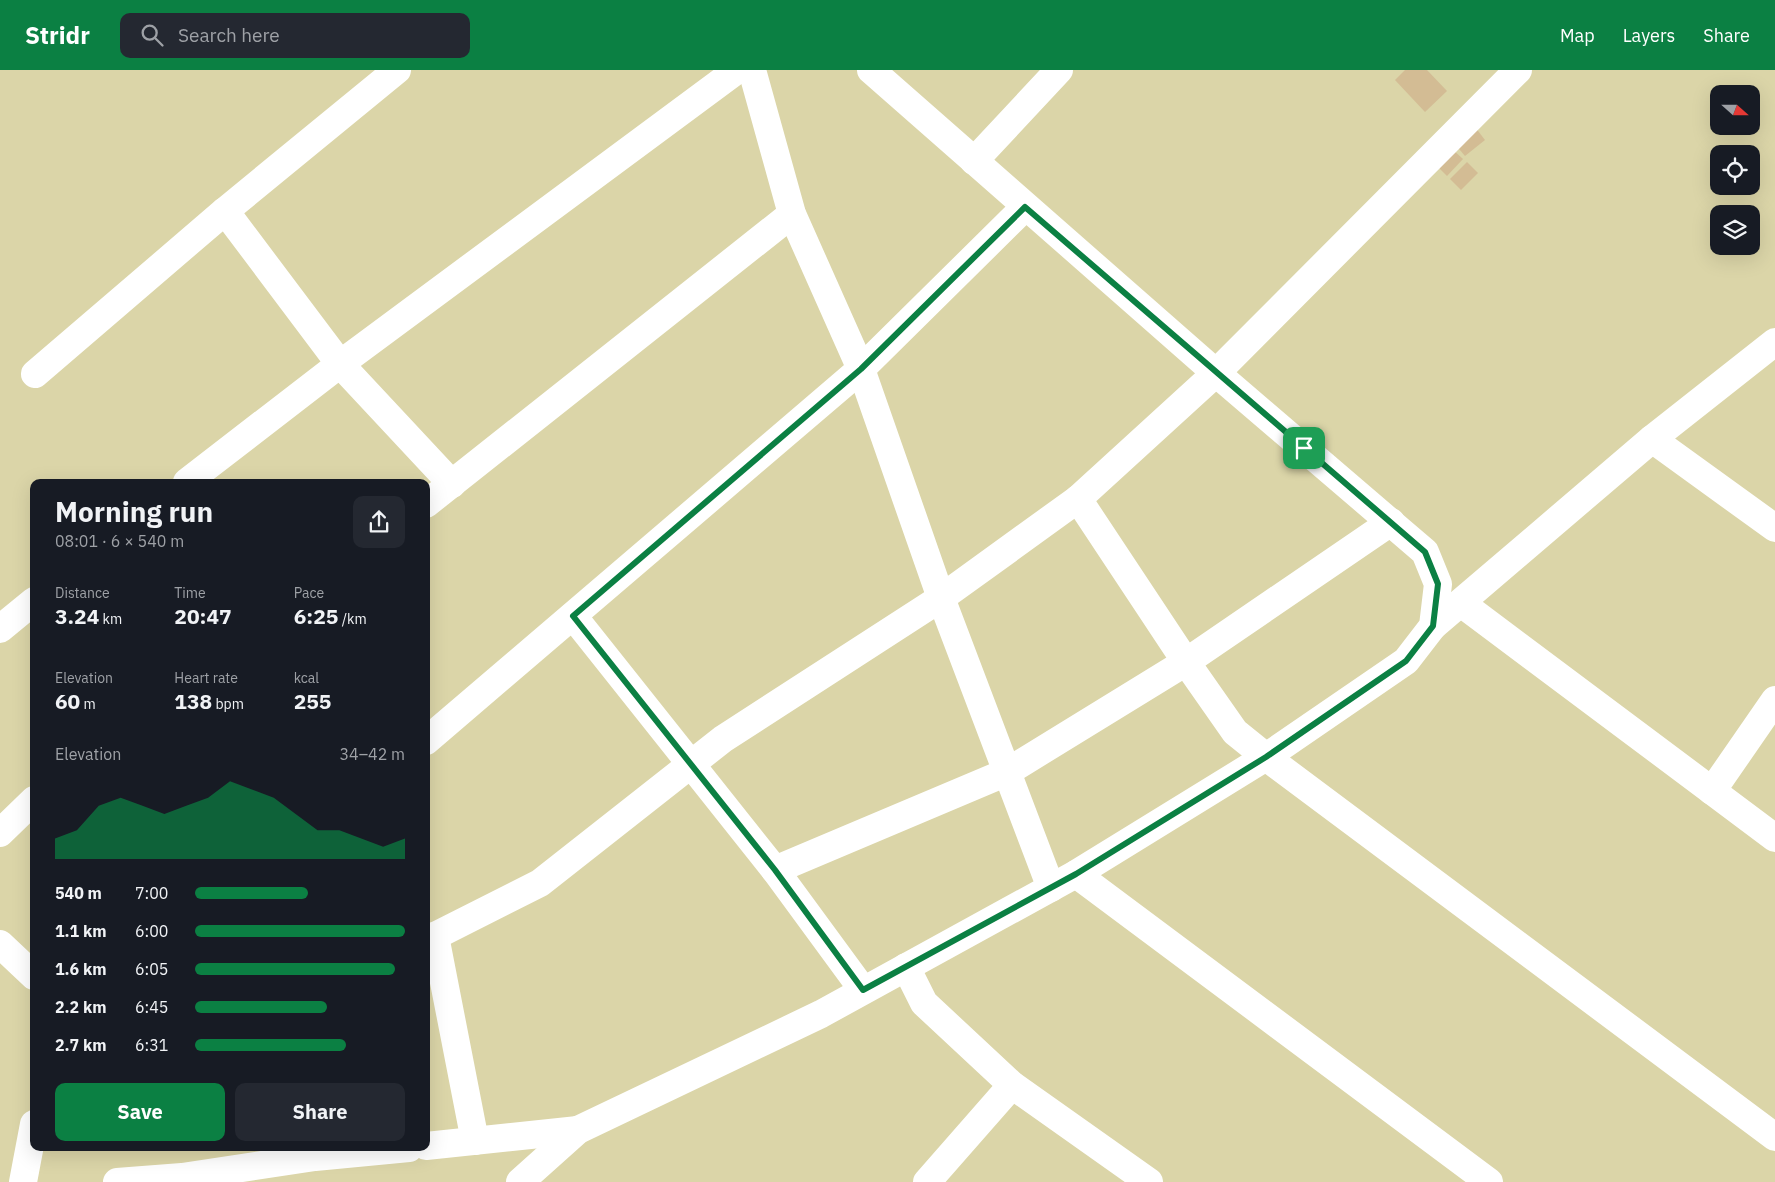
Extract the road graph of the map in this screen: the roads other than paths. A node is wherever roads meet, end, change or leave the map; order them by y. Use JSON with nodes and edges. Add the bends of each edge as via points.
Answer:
{"nodes":[{"id":1,"x":397,"y":70,"type":"edge"},
{"id":2,"x":737,"y":70,"type":"edge"},
{"id":3,"x":752,"y":70,"type":"edge"},
{"id":4,"x":871,"y":70,"type":"edge"},
{"id":5,"x":1058,"y":70,"type":"edge"},
{"id":6,"x":1518,"y":70,"type":"edge"},
{"id":7,"x":974,"y":161,"type":"junction"},
{"id":8,"x":1025,"y":207,"type":"junction"},
{"id":9,"x":224,"y":211,"type":"junction"},
{"id":10,"x":792,"y":214,"type":"junction"},
{"id":11,"x":1775,"y":342,"type":"edge"},
{"id":12,"x":340,"y":364,"type":"junction"},
{"id":13,"x":861,"y":369,"type":"junction"},
{"id":14,"x":1216,"y":373,"type":"junction"},
{"id":15,"x":35,"y":374,"type":"dead end"},
{"id":16,"x":1652,"y":439,"type":"junction"},
{"id":17,"x":191,"y":479,"type":"edge"},
{"id":18,"x":452,"y":484,"type":"junction"},
{"id":19,"x":1078,"y":499,"type":"junction"},
{"id":20,"x":430,"y":501,"type":"edge"},
{"id":21,"x":1391,"y":522,"type":"junction"},
{"id":22,"x":1775,"y":528,"type":"edge"},
{"id":23,"x":941,"y":598,"type":"junction"},
{"id":24,"x":1461,"y":603,"type":"junction"},
{"id":25,"x":30,"y":604,"type":"edge"},
{"id":26,"x":573,"y":616,"type":"junction"},
{"id":27,"x":1433,"y":626,"type":"junction"},
{"id":28,"x":0,"y":629,"type":"edge"},
{"id":29,"x":1186,"y":662,"type":"junction"},
{"id":30,"x":1775,"y":700,"type":"edge"},
{"id":31,"x":430,"y":738,"type":"edge"},
{"id":32,"x":1266,"y":757,"type":"junction"},
{"id":33,"x":691,"y":764,"type":"junction"},
{"id":34,"x":1007,"y":772,"type":"junction"},
{"id":35,"x":1712,"y":791,"type":"junction"},
{"id":36,"x":30,"y":804,"type":"edge"},
{"id":37,"x":0,"y":833,"type":"edge"},
{"id":38,"x":1775,"y":838,"type":"edge"},
{"id":39,"x":775,"y":870,"type":"junction"},
{"id":40,"x":1076,"y":874,"type":"junction"},
{"id":41,"x":1051,"y":888,"type":"junction"},
{"id":42,"x":430,"y":936,"type":"edge"},
{"id":43,"x":0,"y":944,"type":"edge"},
{"id":44,"x":906,"y":967,"type":"junction"},
{"id":45,"x":30,"y":972,"type":"edge"},
{"id":46,"x":863,"y":990,"type":"junction"},
{"id":47,"x":1012,"y":1085,"type":"junction"},
{"id":48,"x":578,"y":1130,"type":"junction"},
{"id":49,"x":1775,"y":1137,"type":"edge"},
{"id":50,"x":475,"y":1141,"type":"junction"},
{"id":51,"x":30,"y":1145,"type":"edge"},
{"id":52,"x":430,"y":1146,"type":"edge"},
{"id":53,"x":378,"y":1151,"type":"edge"},
{"id":54,"x":23,"y":1182,"type":"edge"},
{"id":55,"x":117,"y":1182,"type":"edge"},
{"id":56,"x":520,"y":1182,"type":"edge"},
{"id":57,"x":927,"y":1182,"type":"edge"},
{"id":58,"x":1148,"y":1182,"type":"edge"},
{"id":59,"x":1489,"y":1182,"type":"edge"}],
"edges":[{"from":1,"to":9,"type":"street"},
{"from":2,"to":12,"type":"street"},
{"from":3,"to":10,"type":"street"},
{"from":4,"to":7,"type":"street"},
{"from":5,"to":7,"type":"street"},
{"from":6,"to":14,"type":"street"},
{"from":7,"to":8,"type":"street"},
{"from":8,"to":13,"type":"street"},
{"from":8,"to":14,"type":"street"},
{"from":9,"to":12,"type":"street"},
{"from":9,"to":15,"type":"street"},
{"from":10,"to":13,"type":"street"},
{"from":10,"to":18,"type":"street"},
{"from":11,"to":16,"type":"street"},
{"from":12,"to":17,"type":"street"},
{"from":12,"to":18,"type":"street"},
{"from":13,"to":23,"type":"street"},
{"from":13,"to":26,"type":"street"},
{"from":14,"to":19,"type":"street"},
{"from":14,"to":21,"type":"street"},
{"from":16,"to":22,"type":"street"},
{"from":16,"to":24,"type":"street"},
{"from":18,"to":20,"type":"street"},
{"from":19,"to":23,"type":"street"},
{"from":19,"to":29,"type":"street"},
{"from":21,"to":27,"type":"street","via":[[1425,552],[1438,584]]},
{"from":21,"to":29,"type":"street"},
{"from":23,"to":33,"type":"street","via":[[723,739]]},
{"from":23,"to":34,"type":"street"},
{"from":24,"to":27,"type":"street"},
{"from":24,"to":35,"type":"street"},
{"from":25,"to":28,"type":"street"},
{"from":26,"to":31,"type":"street"},
{"from":26,"to":33,"type":"street"},
{"from":27,"to":32,"type":"street","via":[[1406,661]]},
{"from":29,"to":32,"type":"street","via":[[1235,732]]},
{"from":29,"to":34,"type":"street"},
{"from":30,"to":35,"type":"street"},
{"from":32,"to":40,"type":"street"},
{"from":32,"to":49,"type":"street"},
{"from":33,"to":39,"type":"street"},
{"from":33,"to":42,"type":"street","via":[[540,883]]},
{"from":34,"to":39,"type":"street"},
{"from":34,"to":41,"type":"street"},
{"from":35,"to":38,"type":"street"},
{"from":36,"to":37,"type":"street"},
{"from":39,"to":46,"type":"street"},
{"from":40,"to":41,"type":"street"},
{"from":40,"to":59,"type":"street"},
{"from":41,"to":44,"type":"street"},
{"from":42,"to":50,"type":"street"},
{"from":43,"to":45,"type":"street"},
{"from":44,"to":46,"type":"street"},
{"from":44,"to":47,"type":"street","via":[[924,1003]]},
{"from":46,"to":48,"type":"street","via":[[821,1014]]},
{"from":47,"to":57,"type":"street"},
{"from":47,"to":58,"type":"street"},
{"from":48,"to":50,"type":"street"},
{"from":48,"to":56,"type":"street"},
{"from":50,"to":52,"type":"street"},
{"from":51,"to":54,"type":"street"},
{"from":53,"to":55,"type":"street","via":[[182,1177]]}]}
